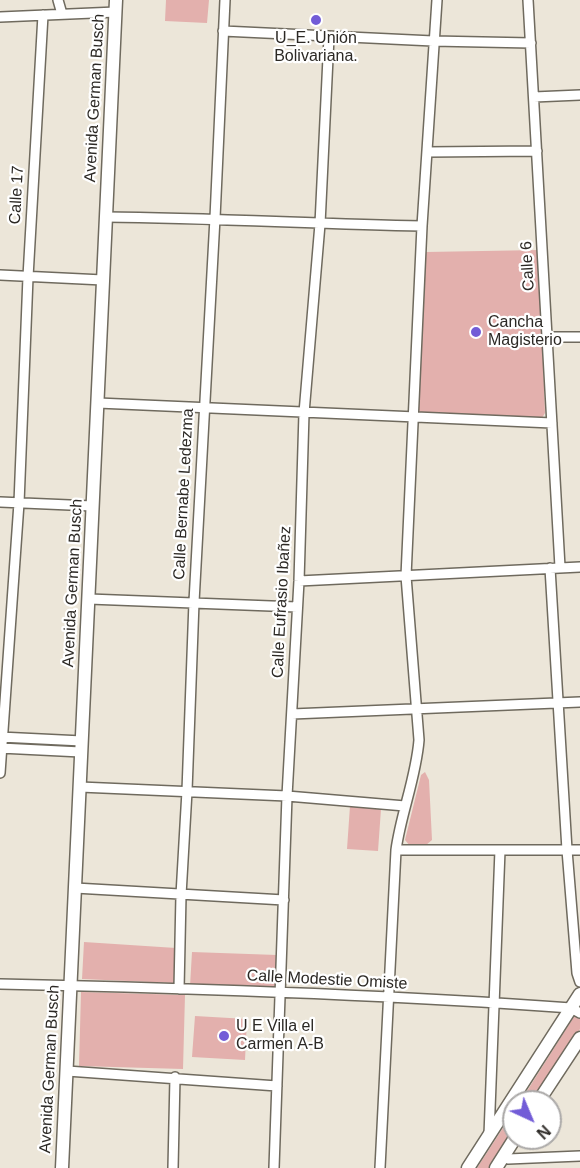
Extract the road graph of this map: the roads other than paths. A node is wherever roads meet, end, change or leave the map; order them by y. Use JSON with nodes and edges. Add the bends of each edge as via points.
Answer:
{"nodes":[{"id":1,"x":58,"y":0,"type":"edge"},
{"id":2,"x":225,"y":0,"type":"edge"},
{"id":3,"x":437,"y":0,"type":"edge"},
{"id":4,"x":528,"y":0,"type":"edge"},
{"id":5,"x":116,"y":6,"type":"edge"},
{"id":6,"x":62,"y":14,"type":"junction"},
{"id":7,"x":42,"y":15,"type":"junction"},
{"id":8,"x":0,"y":17,"type":"edge"},
{"id":9,"x":223,"y":32,"type":"junction"},
{"id":10,"x":329,"y":37,"type":"junction"},
{"id":11,"x":433,"y":42,"type":"junction"},
{"id":12,"x":531,"y":43,"type":"junction"},
{"id":13,"x":580,"y":95,"type":"edge"},
{"id":14,"x":534,"y":97,"type":"junction"},
{"id":15,"x":537,"y":151,"type":"junction"},
{"id":16,"x":427,"y":152,"type":"junction"},
{"id":17,"x":106,"y":217,"type":"junction"},
{"id":18,"x":215,"y":218,"type":"junction"},
{"id":19,"x":320,"y":224,"type":"junction"},
{"id":20,"x":423,"y":226,"type":"junction"},
{"id":21,"x":0,"y":275,"type":"edge"},
{"id":22,"x":28,"y":277,"type":"junction"},
{"id":23,"x":103,"y":280,"type":"junction"},
{"id":24,"x":547,"y":337,"type":"junction"},
{"id":25,"x":580,"y":337,"type":"edge"},
{"id":26,"x":98,"y":403,"type":"junction"},
{"id":27,"x":203,"y":408,"type":"junction"},
{"id":28,"x":304,"y":413,"type":"junction"},
{"id":29,"x":412,"y":417,"type":"junction"},
{"id":30,"x":552,"y":423,"type":"junction"},
{"id":31,"x":0,"y":502,"type":"edge"},
{"id":32,"x":19,"y":503,"type":"junction"},
{"id":33,"x":93,"y":506,"type":"junction"},
{"id":34,"x":555,"y":567,"type":"junction"},
{"id":35,"x":580,"y":567,"type":"edge"},
{"id":36,"x":406,"y":576,"type":"junction"},
{"id":37,"x":299,"y":581,"type":"junction"},
{"id":38,"x":89,"y":598,"type":"junction"},
{"id":39,"x":194,"y":602,"type":"junction"},
{"id":40,"x":297,"y":607,"type":"junction"},
{"id":41,"x":580,"y":702,"type":"edge"},
{"id":42,"x":559,"y":703,"type":"junction"},
{"id":43,"x":417,"y":709,"type":"junction"},
{"id":44,"x":292,"y":714,"type":"junction"},
{"id":45,"x":1,"y":737,"type":"edge"},
{"id":46,"x":82,"y":746,"type":"junction"},
{"id":47,"x":0,"y":748,"type":"edge"},
{"id":48,"x":0,"y":773,"type":"edge"},
{"id":49,"x":80,"y":787,"type":"junction"},
{"id":50,"x":187,"y":791,"type":"junction"},
{"id":51,"x":287,"y":796,"type":"junction"},
{"id":52,"x":405,"y":806,"type":"junction"},
{"id":53,"x":396,"y":850,"type":"junction"},
{"id":54,"x":500,"y":850,"type":"junction"},
{"id":55,"x":567,"y":850,"type":"junction"},
{"id":56,"x":580,"y":850,"type":"edge"},
{"id":57,"x":75,"y":888,"type":"junction"},
{"id":58,"x":181,"y":895,"type":"junction"},
{"id":59,"x":284,"y":900,"type":"junction"},
{"id":60,"x":580,"y":982,"type":"edge"},
{"id":61,"x":0,"y":984,"type":"edge"},
{"id":62,"x":71,"y":986,"type":"junction"},
{"id":63,"x":179,"y":989,"type":"junction"},
{"id":64,"x":280,"y":992,"type":"junction"},
{"id":65,"x":580,"y":994,"type":"edge"},
{"id":66,"x":389,"y":998,"type":"junction"},
{"id":67,"x":493,"y":1002,"type":"junction"},
{"id":68,"x":576,"y":1010,"type":"edge"},
{"id":69,"x":580,"y":1038,"type":"edge"},
{"id":70,"x":67,"y":1071,"type":"junction"},
{"id":71,"x":175,"y":1077,"type":"junction"},
{"id":72,"x":277,"y":1086,"type":"junction"},
{"id":73,"x":546,"y":1090,"type":"edge"},
{"id":74,"x":489,"y":1136,"type":"junction"},
{"id":75,"x":580,"y":1156,"type":"edge"},
{"id":76,"x":506,"y":1161,"type":"edge"},
{"id":77,"x":62,"y":1168,"type":"edge"},
{"id":78,"x":173,"y":1168,"type":"edge"},
{"id":79,"x":274,"y":1168,"type":"edge"},
{"id":80,"x":380,"y":1168,"type":"edge"},
{"id":81,"x":468,"y":1168,"type":"edge"},
{"id":82,"x":496,"y":1168,"type":"edge"}],
"edges":[{"from":1,"to":6,"type":"street"},
{"from":2,"to":9,"type":"street","name":"Calle Bernabe Ledezma"},
{"from":3,"to":11,"type":"street"},
{"from":4,"to":12,"type":"street","name":"Calle 6"},
{"from":5,"to":6,"type":"street"},
{"from":5,"to":17,"type":"main road","name":"Avenida German Busch"},
{"from":6,"to":7,"type":"street"},
{"from":7,"to":8,"type":"street"},
{"from":7,"to":22,"type":"street","name":"Calle 17"},
{"from":9,"to":10,"type":"street"},
{"from":9,"to":18,"type":"street","name":"Calle Bernabe Ledezma"},
{"from":10,"to":11,"type":"street"},
{"from":10,"to":19,"type":"street","name":"Calle Eufrasio Ibañez"},
{"from":11,"to":12,"type":"street"},
{"from":11,"to":16,"type":"street"},
{"from":12,"to":14,"type":"street","name":"Calle 6"},
{"from":13,"to":14,"type":"street"},
{"from":14,"to":15,"type":"street","name":"Calle 6"},
{"from":15,"to":16,"type":"street"},
{"from":15,"to":24,"type":"street","name":"Calle 6"},
{"from":16,"to":20,"type":"street"},
{"from":17,"to":18,"type":"street"},
{"from":17,"to":23,"type":"main road","name":"Avenida German Busch"},
{"from":18,"to":19,"type":"street"},
{"from":18,"to":27,"type":"street","name":"Calle Bernabe Ledezma"},
{"from":19,"to":20,"type":"street"},
{"from":19,"to":28,"type":"street","name":"Calle Eufrasio Ibañez"},
{"from":20,"to":29,"type":"street"},
{"from":21,"to":22,"type":"street"},
{"from":22,"to":23,"type":"street"},
{"from":22,"to":32,"type":"street","name":"Calle 17"},
{"from":23,"to":26,"type":"main road","name":"Avenida German Busch"},
{"from":24,"to":25,"type":"street"},
{"from":24,"to":30,"type":"street","name":"Calle 6"},
{"from":26,"to":27,"type":"street"},
{"from":26,"to":33,"type":"main road","name":"Avenida German Busch"},
{"from":27,"to":28,"type":"street"},
{"from":27,"to":39,"type":"street","name":"Calle Bernabe Ledezma"},
{"from":28,"to":29,"type":"street"},
{"from":28,"to":37,"type":"street","name":"Calle Eufrasio Ibañez"},
{"from":29,"to":30,"type":"street"},
{"from":29,"to":36,"type":"street"},
{"from":30,"to":34,"type":"street","name":"Calle 6"},
{"from":31,"to":32,"type":"street"},
{"from":32,"to":33,"type":"street"},
{"from":32,"to":45,"type":"street","name":"Calle 17"},
{"from":33,"to":38,"type":"main road","name":"Avenida German Busch"},
{"from":34,"to":35,"type":"street"},
{"from":34,"to":36,"type":"street"},
{"from":34,"to":42,"type":"street","name":"Calle 6"},
{"from":36,"to":37,"type":"street"},
{"from":36,"to":43,"type":"street"},
{"from":37,"to":40,"type":"street","name":"Calle Eufrasio Ibañez"},
{"from":38,"to":39,"type":"street"},
{"from":38,"to":46,"type":"main road","name":"Avenida German Busch"},
{"from":39,"to":40,"type":"street"},
{"from":39,"to":50,"type":"street","name":"Calle Bernabe Ledezma"},
{"from":40,"to":44,"type":"street","name":"Calle Eufrasio Ibañez"},
{"from":41,"to":42,"type":"street"},
{"from":42,"to":43,"type":"street"},
{"from":42,"to":55,"type":"street","name":"Calle 6"},
{"from":43,"to":44,"type":"street"},
{"from":43,"to":52,"type":"street","via":[[417,763]]},
{"from":44,"to":51,"type":"street","name":"Calle Eufrasio Ibañez"},
{"from":45,"to":46,"type":"street"},
{"from":45,"to":47,"type":"street","name":"Calle 17"},
{"from":46,"to":47,"type":"street"},
{"from":46,"to":49,"type":"main road","name":"Avenida German Busch"},
{"from":47,"to":48,"type":"street","name":"Calle 17"},
{"from":49,"to":50,"type":"street"},
{"from":49,"to":57,"type":"main road","name":"Avenida German Busch"},
{"from":50,"to":51,"type":"street"},
{"from":50,"to":58,"type":"street","name":"Calle Bernabe Ledezma"},
{"from":51,"to":52,"type":"street"},
{"from":51,"to":59,"type":"street","name":"Calle Eufrasio Ibañez"},
{"from":52,"to":53,"type":"street"},
{"from":53,"to":54,"type":"street"},
{"from":53,"to":66,"type":"street"},
{"from":54,"to":55,"type":"street"},
{"from":54,"to":67,"type":"street"},
{"from":55,"to":56,"type":"street"},
{"from":55,"to":60,"type":"street","name":"Calle 6"},
{"from":57,"to":58,"type":"street"},
{"from":57,"to":62,"type":"main road","name":"Avenida German Busch"},
{"from":58,"to":59,"type":"street"},
{"from":58,"to":63,"type":"street","name":"Calle Bernabe Ledezma"},
{"from":59,"to":64,"type":"street","name":"Calle Eufrasio Ibañez"},
{"from":61,"to":62,"type":"street","name":"Calle Modestie Omiste"},
{"from":62,"to":63,"type":"street","name":"Calle Modestie Omiste"},
{"from":62,"to":70,"type":"main road","name":"Avenida German Busch"},
{"from":63,"to":64,"type":"street","name":"Calle Modestie Omiste"},
{"from":64,"to":66,"type":"street","name":"Calle Modestie Omiste"},
{"from":64,"to":72,"type":"street","name":"Calle Eufrasio Ibañez"},
{"from":65,"to":68,"type":"main road"},
{"from":66,"to":67,"type":"street","name":"Calle Modestie Omiste"},
{"from":66,"to":80,"type":"street"},
{"from":67,"to":68,"type":"street","name":"Calle Modestie Omiste"},
{"from":67,"to":74,"type":"street"},
{"from":68,"to":74,"type":"main road"},
{"from":69,"to":73,"type":"main road"},
{"from":70,"to":71,"type":"street"},
{"from":70,"to":77,"type":"main road","name":"Avenida German Busch"},
{"from":71,"to":72,"type":"street"},
{"from":71,"to":78,"type":"street"},
{"from":72,"to":79,"type":"street","name":"Calle Eufrasio Ibañez"},
{"from":74,"to":81,"type":"main road"},
{"from":75,"to":76,"type":"street"},
{"from":76,"to":82,"type":"main road"}]}
